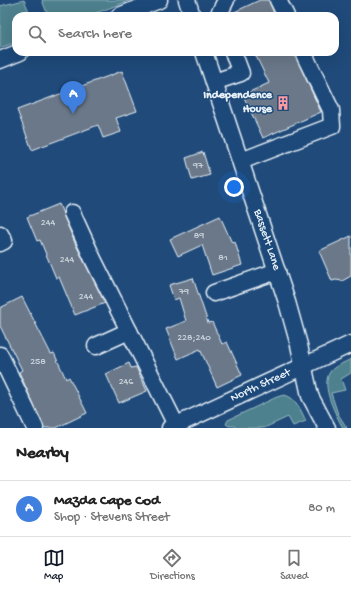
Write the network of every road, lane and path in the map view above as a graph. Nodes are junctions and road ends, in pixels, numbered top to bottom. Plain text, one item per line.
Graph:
1 (159, 0) edge
2 (187, 0) edge
3 (226, 0) edge
4 (278, 0) edge
5 (129, 12) edge
6 (191, 12) edge
7 (220, 12) edge
8 (284, 12) edge
9 (12, 55) edge
10 (205, 56) edge
11 (235, 56) edge
12 (305, 56) edge
13 (0, 60) edge
14 (214, 82) junction
15 (241, 161) junction
16 (72, 213) dead end
17 (0, 234) edge
18 (0, 243) edge
19 (277, 271) junction
20 (214, 293) dead end
21 (129, 331) junction
22 (351, 344) edge
23 (96, 346) dead end
24 (0, 355) edge
25 (303, 366) junction
26 (173, 426) edge
27 (35, 428) edge
28 (327, 428) edge

1 - 5 street
2 - 6 street
3 - 7 street
4 - 8 street
9 - 13 street
10 - 14 street, Bassett Lane
11 - 14 street
12 - 15 street
14 - 15 street, Bassett Lane
15 - 19 street, Bassett Lane
16 - 21 street
17 - 18 street
19 - 20 street
19 - 25 street, Bassett Lane
21 - 23 street
21 - 26 street
22 - 25 street, North Street
24 - 27 street
25 - 26 street, North Street
25 - 28 street, Bassett Lane

